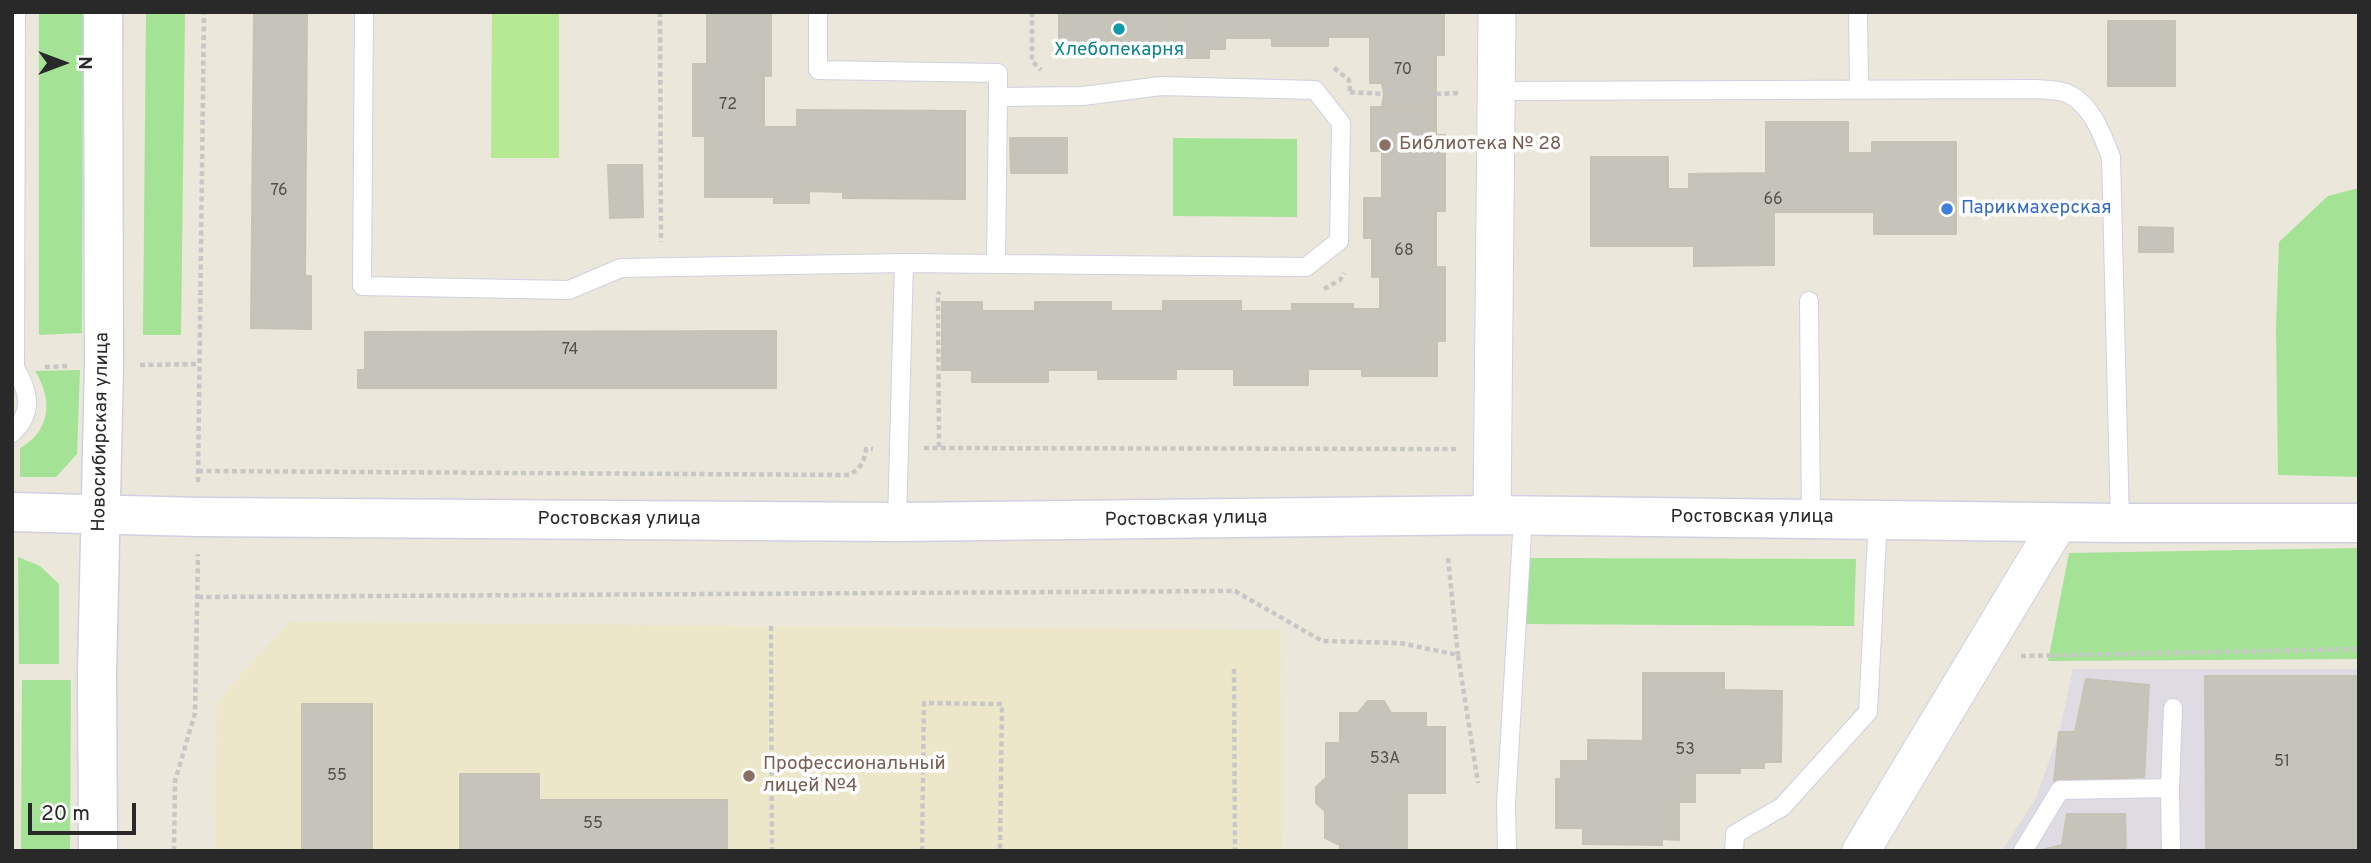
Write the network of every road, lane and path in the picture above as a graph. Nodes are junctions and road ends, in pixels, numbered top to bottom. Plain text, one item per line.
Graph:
1 (16, 12) edge
2 (103, 12) edge
3 (204, 12) edge
4 (364, 12) edge
5 (660, 12) edge
6 (818, 12) edge
7 (1032, 12) edge
8 (1497, 12) edge
9 (1858, 12) edge
10 (1327, 65) dead end
11 (1043, 73) dead end
12 (1859, 89) junction
13 (1496, 91) junction
14 (998, 97) junction
15 (1351, 104) dead end
16 (996, 262) junction
17 (904, 263) junction
18 (662, 267) junction
19 (1347, 269) dead end
20 (945, 286) dead end
21 (1314, 289) dead end
22 (1809, 300) dead end
23 (12, 433) edge
24 (939, 447) junction
25 (899, 448) junction
26 (1466, 449) dead end
27 (198, 471) junction
28 (12, 512) edge
29 (101, 515) junction
30 (1508, 516) junction
31 (198, 517) junction
32 (1878, 518) junction
33 (1811, 520) junction
34 (897, 522) junction
35 (2059, 522) junction
36 (2120, 523) junction
37 (2359, 523) edge
38 (1448, 558) dead end
39 (198, 597) junction
40 (771, 626) dead end
41 (2359, 649) edge
42 (1458, 655) junction
43 (1978, 657) junction
44 (1234, 668) dead end
45 (2174, 708) dead end
46 (1479, 788) dead end
47 (2170, 788) junction
48 (98, 851) edge
49 (174, 851) edge
50 (772, 851) edge
51 (922, 851) edge
52 (1000, 851) edge
53 (1235, 851) edge
54 (1507, 851) edge
55 (1734, 851) edge
56 (1861, 851) edge
57 (2023, 851) edge
58 (2171, 851) edge

1 - 23 lane
2 - 29 street, Новосибирская улица
3 - 27 path
4 - 18 lane
5 - 18 path
6 - 14 lane
7 - 11 path
8 - 13 street
9 - 12 lane
10 - 15 path
12 - 13 lane
12 - 36 lane
13 - 30 street
14 - 16 lane
14 - 16 lane
16 - 17 lane
17 - 18 lane
17 - 25 lane
19 - 21 path
20 - 24 path
22 - 33 lane
24 - 25 path
24 - 26 path
25 - 27 path
25 - 34 lane
27 - 31 path
28 - 29 street, Ростовская улица
29 - 31 street, Ростовская улица
29 - 48 street, Новосибирская улица
30 - 33 street, Ростовская улица
30 - 34 street, Ростовская улица
30 - 54 lane
31 - 34 street, Ростовская улица
31 - 39 path
32 - 33 street, Ростовская улица
32 - 35 street, Ростовская улица
32 - 55 lane
35 - 36 street, Ростовская улица
35 - 43 street
36 - 37 street, Ростовская улица
38 - 42 path
39 - 42 path
39 - 49 path
40 - 50 path
41 - 43 path
42 - 46 path
43 - 56 street
44 - 53 path
45 - 47 lane
47 - 57 lane
47 - 58 lane
51 - 52 path

